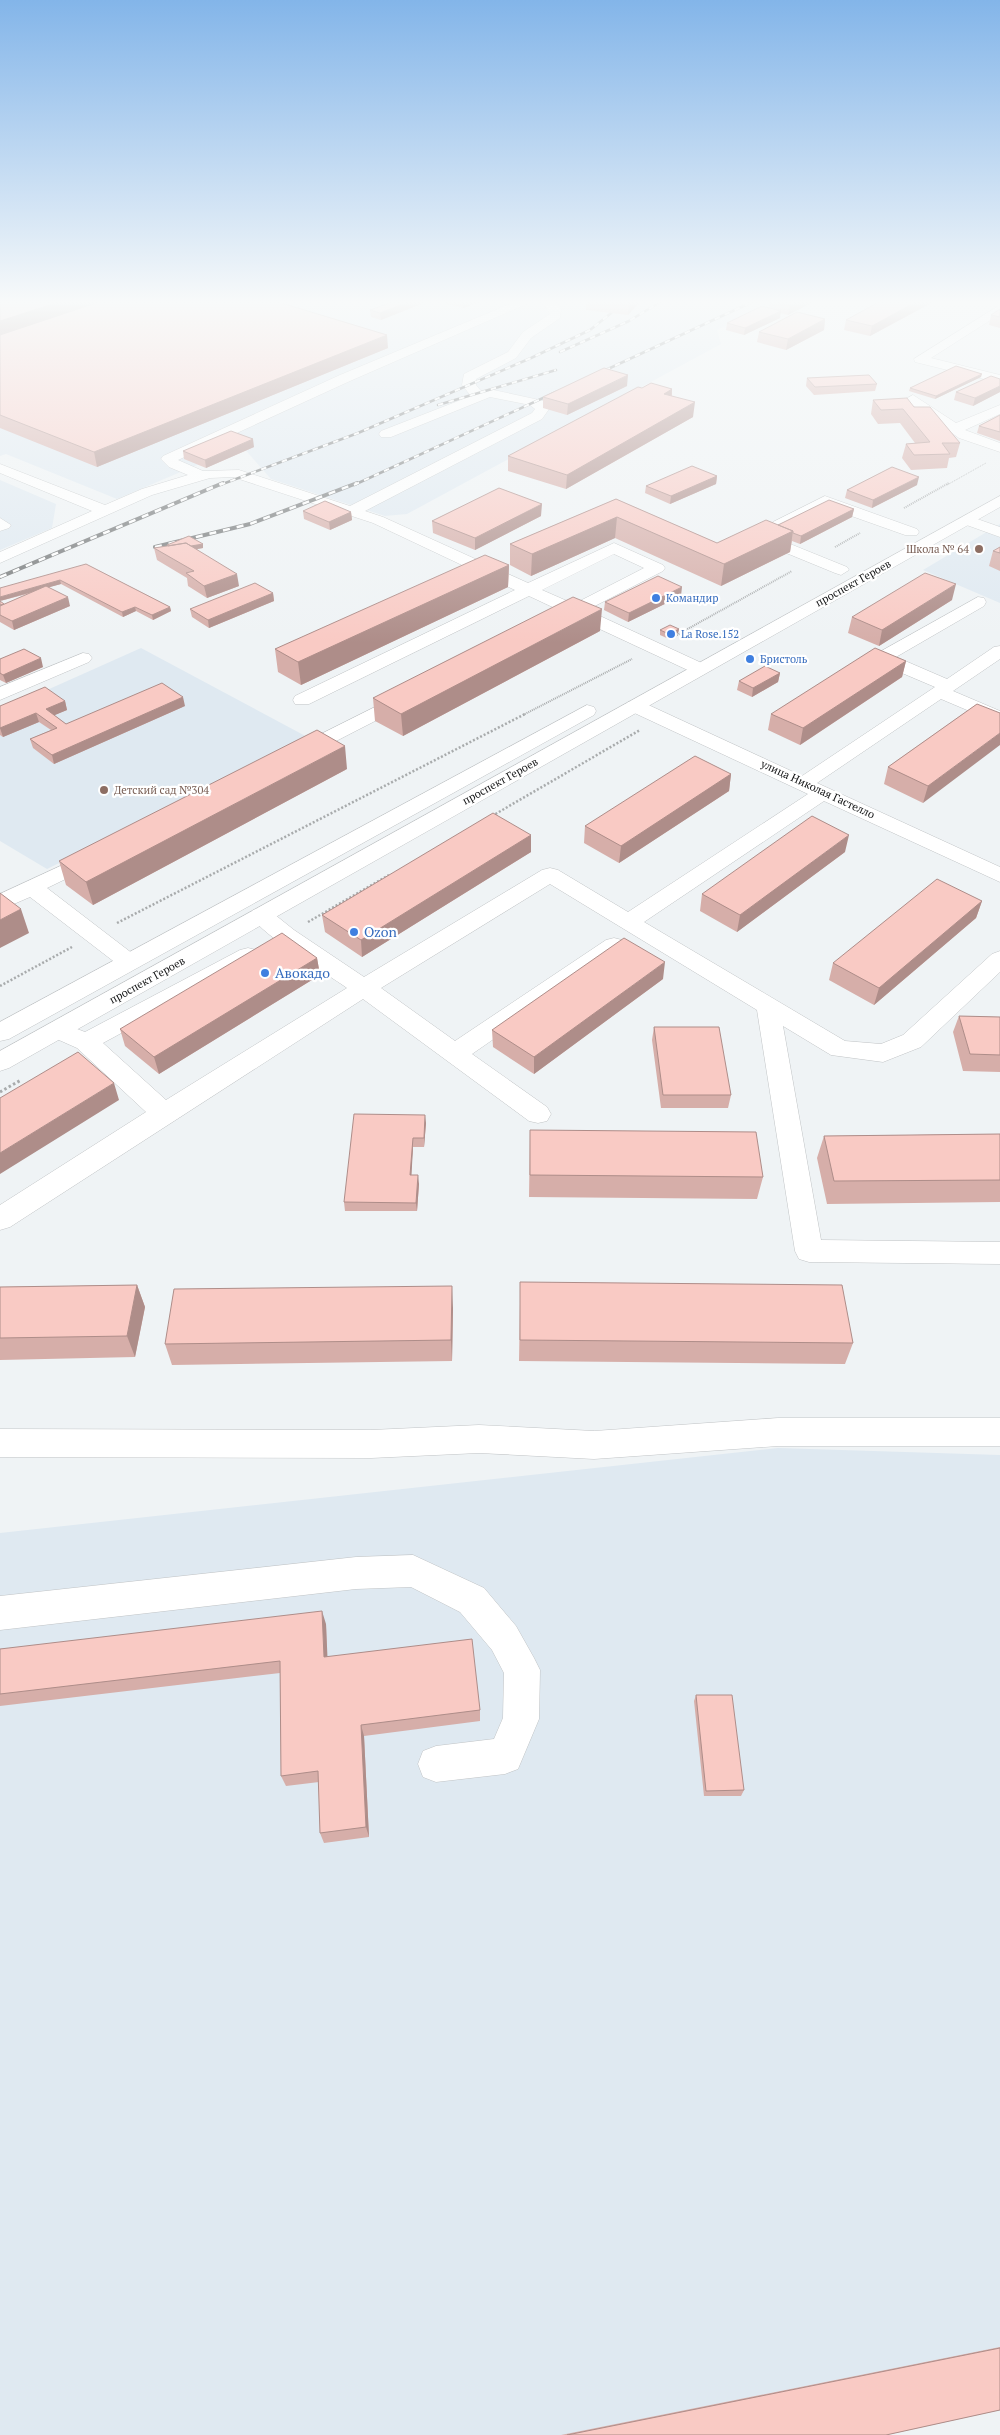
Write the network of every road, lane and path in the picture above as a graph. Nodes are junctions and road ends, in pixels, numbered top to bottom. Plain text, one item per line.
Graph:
1 (263, 416) edge
2 (430, 416) edge
3 (537, 416) edge
4 (936, 416) edge
5 (984, 416) edge
6 (955, 429) junction
7 (386, 434) dead end
8 (1000, 448) edge
9 (992, 460) dead end
10 (0, 468) edge
11 (202, 476) junction
12 (1000, 483) edge
13 (1000, 501) edge
14 (105, 511) junction
15 (352, 511) junction
16 (966, 520) junction
17 (881, 521) junction
18 (911, 532) junction
19 (1000, 532) edge
20 (758, 536) junction
21 (740, 544) edge
22 (0, 558) edge
23 (814, 559) junction
24 (841, 570) junction
25 (528, 588) junction
26 (978, 602) dead end
27 (574, 610) junction
28 (742, 624) dead end
29 (539, 628) edge
30 (702, 646) dead end
31 (654, 647) junction
32 (1000, 651) edge
33 (83, 658) dead end
34 (680, 659) junction
35 (700, 669) junction
36 (426, 687) edge
37 (944, 689) junction
38 (0, 694) edge
39 (633, 696) junction
40 (302, 700) dead end
41 (606, 700) dead end
42 (661, 718) junction
43 (1000, 718) edge
44 (278, 763) edge
45 (804, 783) junction
46 (824, 792) junction
47 (490, 816) edge
48 (111, 847) edge
49 (397, 871) edge
50 (1000, 875) edge
51 (32, 887) junction
52 (0, 903) edge
53 (261, 915) junction
54 (633, 925) junction
55 (94, 935) junction
56 (286, 935) junction
57 (1000, 959) edge
58 (129, 962) junction
59 (0, 986) edge
60 (364, 988) junction
61 (768, 1006) junction
62 (58, 1030) junction
63 (0, 1032) edge
64 (86, 1042) junction
65 (454, 1054) junction
66 (0, 1062) edge
67 (164, 1113) junction
68 (538, 1114) dead end
69 (0, 1219) edge
70 (1000, 1252) edge
71 (1000, 1432) edge
72 (0, 1443) edge
73 (0, 1613) edge
74 (436, 1764) dead end

1 - 11 main road
2 - 7 main road
3 - 15 main road
4 - 6 main road
5 - 6 main road
6 - 8 main road
9 - 17 path
10 - 14 main road
11 - 14 main road
11 - 15 main road
12 - 18 main road, проспект Героев
13 - 16 main road, проспект Героев
14 - 22 main road
15 - 25 main road
16 - 19 main road
16 - 35 main road, проспект Героев
17 - 18 main road
17 - 20 main road
17 - 23 path
18 - 24 main road, проспект Героев
20 - 21 main road
20 - 23 main road
23 - 24 main road
23 - 31 path
24 - 28 main road, проспект Героев
25 - 27 main road
25 - 27 main road
25 - 40 main road
26 - 37 main road
27 - 29 main road
27 - 31 main road
30 - 34 main road, проспект Героев
31 - 34 main road
31 - 55 path
32 - 37 main road
33 - 38 main road
34 - 35 main road
34 - 39 main road, проспект Героев
35 - 39 main road, проспект Героев
36 - 44 main road
37 - 43 main road
37 - 45 main road
39 - 42 main road, улица Николая Гастелло
39 - 53 main road, проспект Героев
41 - 58 main road, проспект Героев
42 - 45 main road, улица Николая Гастелло
42 - 47 path
45 - 46 main road, улица Николая Гастелло
46 - 50 main road, улица Николая Гастелло
46 - 54 main road
48 - 51 main road
49 - 56 path
51 - 52 main road
51 - 55 main road
53 - 56 main road
53 - 62 main road, проспект Героев
54 - 60 main road
54 - 61 main road
54 - 65 main road
55 - 58 main road
55 - 59 path
56 - 60 main road
56 - 64 main road
57 - 61 main road
58 - 63 main road, проспект Героев
60 - 65 main road
60 - 67 main road
61 - 70 main road
62 - 64 main road
62 - 66 main road, проспект Героев
64 - 67 main road
65 - 68 main road
67 - 69 main road
71 - 72 main road
73 - 74 main road

